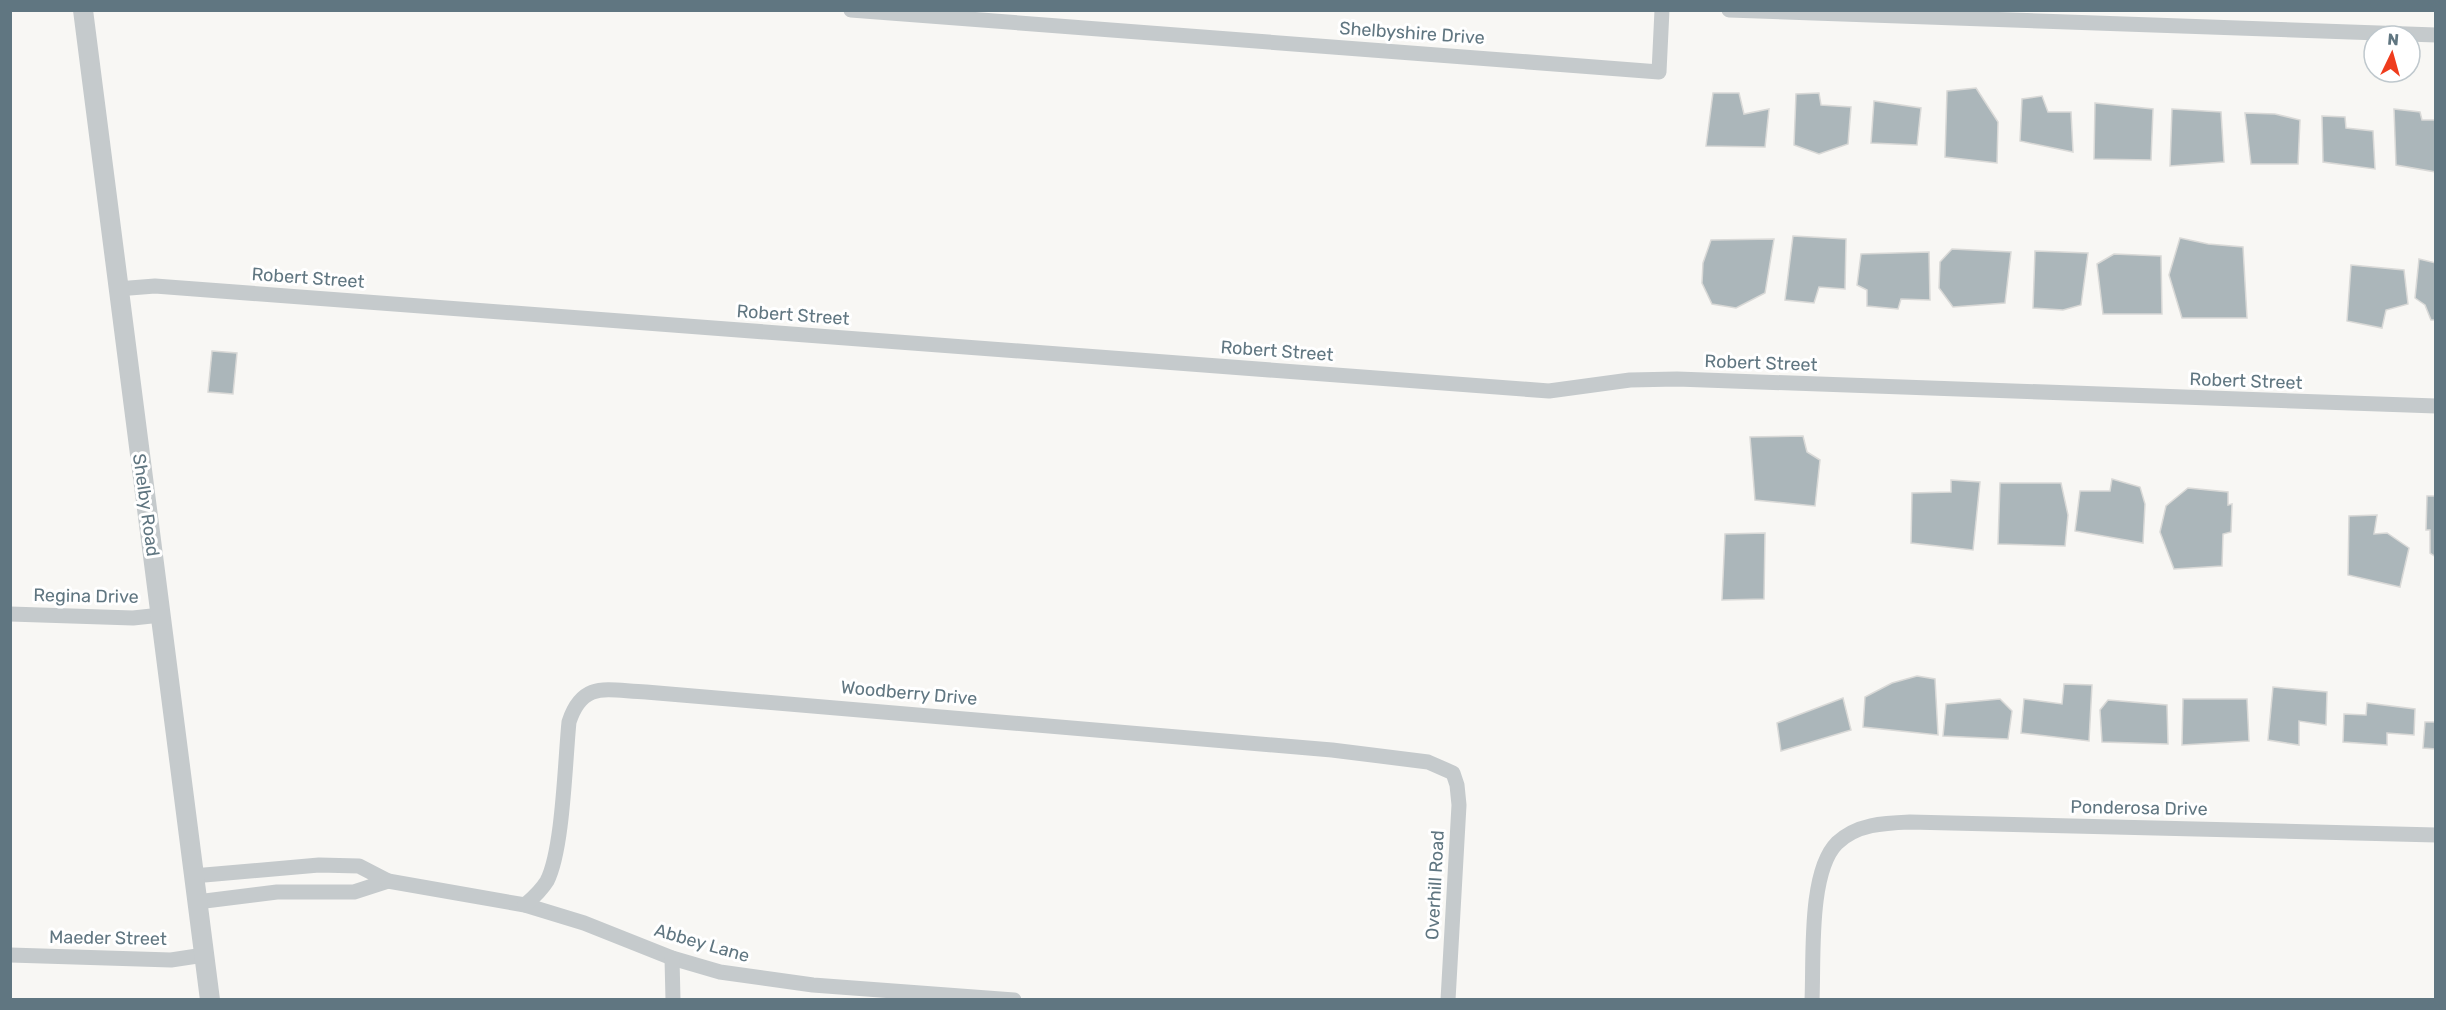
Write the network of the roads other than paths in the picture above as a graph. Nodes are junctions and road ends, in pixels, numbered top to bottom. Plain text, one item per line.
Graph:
1 (83, 10) edge
2 (851, 10) edge
3 (1662, 10) edge
4 (1729, 10) edge
5 (2436, 35) edge
6 (117, 289) junction
7 (2436, 406) edge
8 (10, 614) edge
9 (161, 615) junction
10 (1453, 773) joint
11 (2436, 835) edge
12 (193, 876) junction
13 (388, 881) junction
14 (197, 902) junction
15 (525, 905) junction
16 (10, 955) edge
17 (204, 955) junction
18 (672, 958) junction
19 (210, 999) edge
20 (673, 999) edge
21 (1014, 999) edge
22 (1448, 999) edge
23 (1812, 999) edge

1 - 6 street, Shelby Road
2 - 3 street, Shelbyshire Drive
4 - 5 street
6 - 7 street, Robert Street
6 - 9 street, Shelby Road
8 - 9 street, Regina Drive
9 - 12 street, Shelby Road
10 - 15 street, Woodberry Drive
10 - 22 street, Overhill Road
11 - 23 street, Ponderosa Drive
12 - 13 street, Abbey Lane
12 - 14 street, Shelby Road
13 - 14 street, Abbey Lane
13 - 15 street, Abbey Lane
14 - 17 street, Shelby Road
15 - 18 street, Abbey Lane
16 - 17 street, Maeder Street
17 - 19 street, Shelby Road
18 - 20 street
18 - 21 street, Abbey Lane

